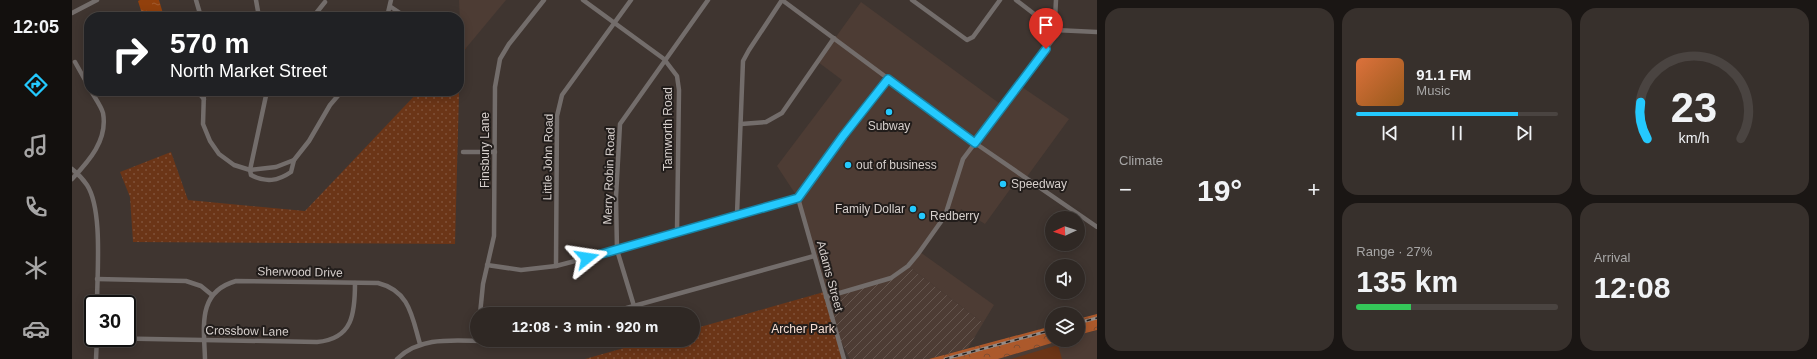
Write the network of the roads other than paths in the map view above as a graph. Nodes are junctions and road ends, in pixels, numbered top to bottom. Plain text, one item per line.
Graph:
1 (97, 0) edge
2 (196, 0) edge
3 (256, 0) edge
4 (391, 0) edge
5 (544, 0) edge
6 (583, 0) edge
7 (631, 0) edge
8 (708, 0) edge
9 (782, 0) edge
10 (912, 0) edge
11 (1000, 0) edge
12 (1016, 0) edge
13 (1056, 0) edge
14 (325, 2) dead end
15 (391, 7) junction
16 (200, 12) edge
17 (258, 12) edge
18 (316, 12) edge
19 (389, 12) edge
20 (398, 12) edge
21 (72, 13) edge
22 (615, 22) junction
23 (1056, 30) junction
24 (1097, 32) edge
25 (834, 38) junction
26 (664, 59) junction
27 (75, 62) dead end
28 (84, 78) edge
29 (888, 79) junction
30 (94, 96) edge
31 (201, 96) edge
32 (266, 96) edge
33 (338, 96) edge
34 (204, 99) joint
35 (741, 124) junction
36 (975, 143) junction
37 (463, 152) dead end
38 (495, 152) junction
39 (294, 160) junction
40 (72, 169) edge
41 (250, 170) junction
42 (77, 174) junction
43 (72, 179) edge
44 (798, 198) junction
45 (737, 214) junction
46 (1097, 227) edge
47 (677, 232) junction
48 (617, 250) junction
49 (814, 256) junction
50 (487, 265) junction
51 (556, 266) junction
52 (97, 279) junction
53 (355, 284) junction
54 (97, 295) edge
55 (212, 295) junction
56 (826, 297) junction
57 (634, 306) junction
58 (480, 307) edge
59 (630, 307) edge
60 (136, 339) edge
61 (205, 340) junction
62 (470, 341) edge
63 (420, 344) junction
64 (97, 347) edge
65 (96, 359) edge
66 (205, 359) edge
67 (397, 359) edge
68 (844, 359) edge

1 - 21 street
2 - 16 street
3 - 17 street
4 - 15 street
5 - 38 street, Finsbury Lane
6 - 22 street, Tamworth Road
7 - 22 street, Little John Road
8 - 26 street, Merry Robin Road
9 - 25 street
9 - 35 street
10 - 11 street
12 - 23 street
13 - 23 street
14 - 18 street
15 - 19 street
15 - 20 street
22 - 26 street, Tamworth Road
22 - 51 street, Little John Road
23 - 24 street
23 - 36 street
25 - 29 street
25 - 35 street
26 - 47 street, Tamworth Road
26 - 48 street, Merry Robin Road
27 - 28 street
29 - 36 street
29 - 44 street
30 - 42 street
31 - 34 street
32 - 41 street
33 - 39 street
34 - 41 street
35 - 45 street
36 - 46 street
36 - 56 street
37 - 38 street
38 - 50 street, Finsbury Lane
39 - 41 street
39 - 41 street
40 - 42 street
42 - 43 street
42 - 52 street
44 - 45 street
44 - 49 street, Adams Street
45 - 47 street
47 - 48 street
48 - 51 street
48 - 57 street, Merry Robin Road
49 - 56 street, Adams Street
49 - 57 street
50 - 51 street
50 - 58 street, Finsbury Lane
52 - 54 street
52 - 55 street
53 - 55 street, Sherwood Drive
53 - 61 street, Crossbow Lane
53 - 63 street, Sherwood Drive
55 - 61 street
56 - 68 street, Adams Street
57 - 59 street
60 - 61 street, Crossbow Lane
61 - 66 street
62 - 63 street
63 - 67 street
64 - 65 street

